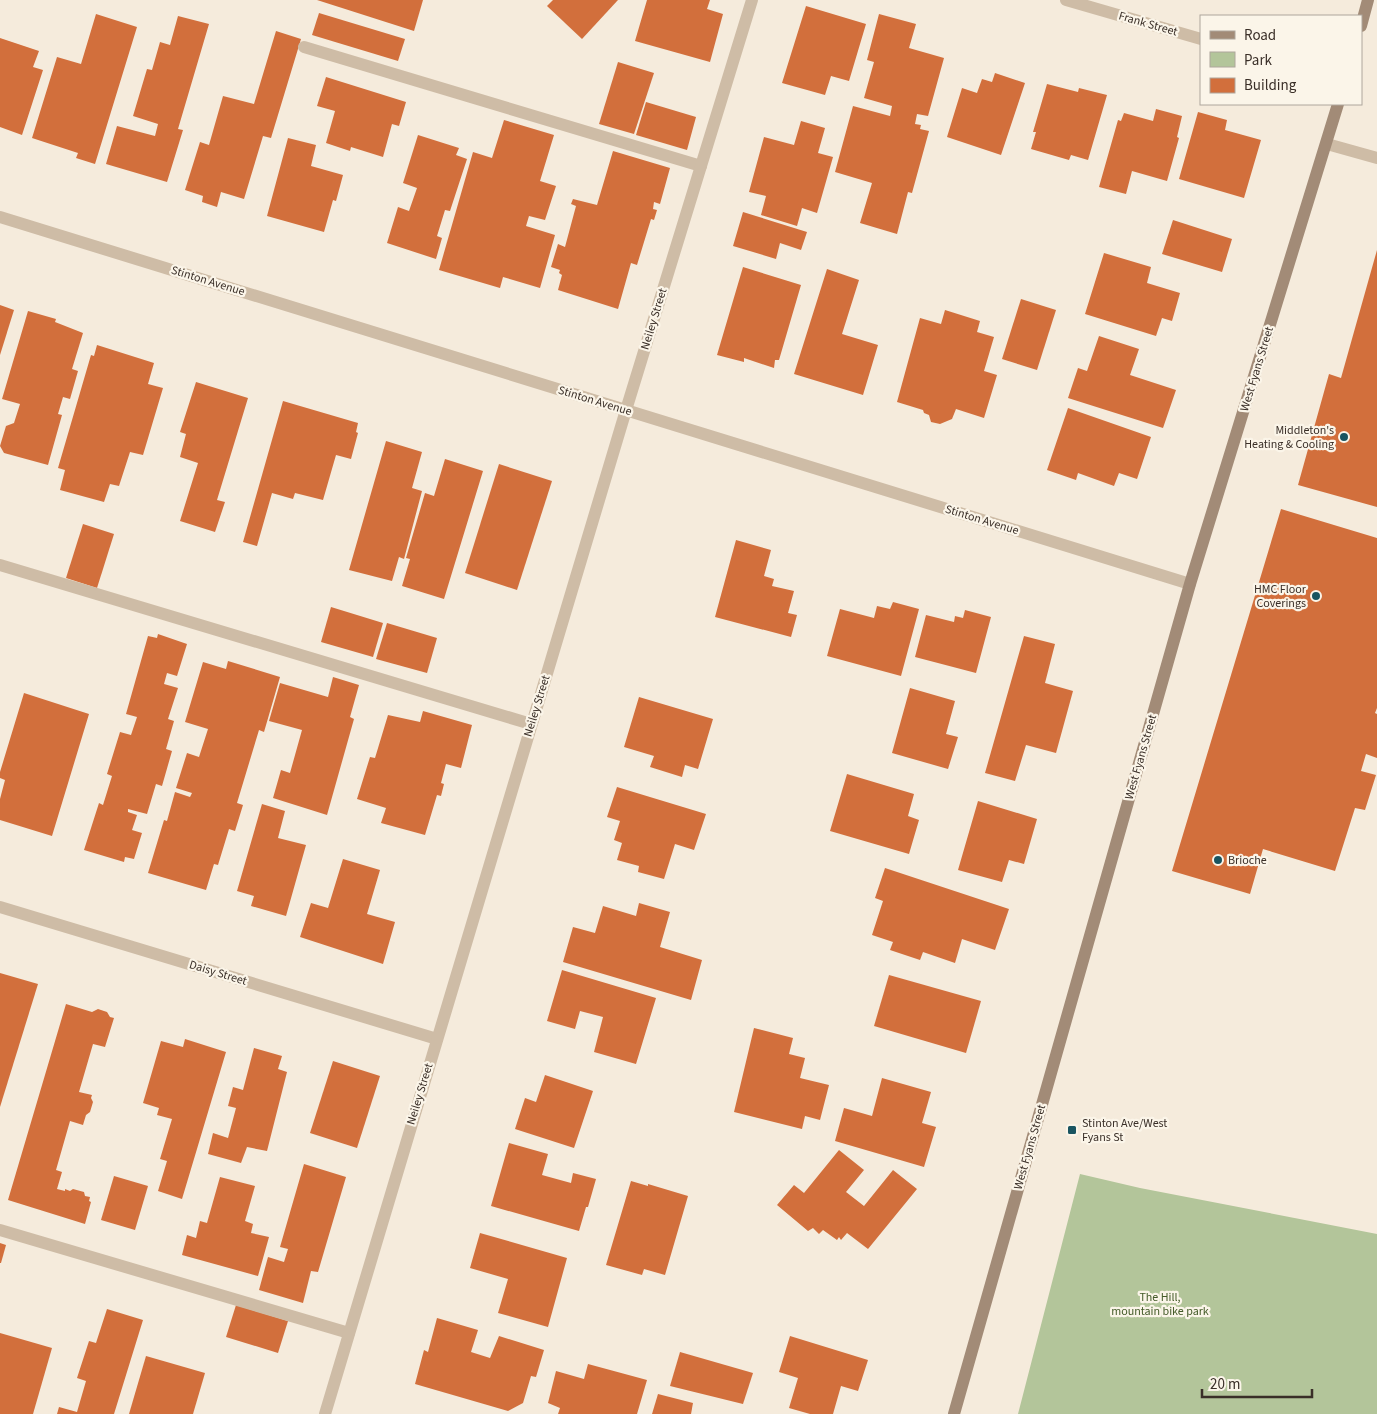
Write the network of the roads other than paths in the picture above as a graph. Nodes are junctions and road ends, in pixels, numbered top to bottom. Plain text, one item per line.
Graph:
1 (752, 0) edge
2 (1066, 0) edge
3 (1368, 0) edge
4 (1362, 22) edge
5 (1200, 39) edge
6 (304, 46) dead end
7 (1338, 105) edge
8 (1326, 144) junction
9 (1377, 158) edge
10 (701, 166) junction
11 (0, 217) edge
12 (626, 410) junction
13 (0, 565) edge
14 (1190, 584) junction
15 (531, 724) junction
16 (0, 907) edge
17 (437, 1039) junction
18 (0, 1230) edge
19 (349, 1333) junction
20 (325, 1414) edge
21 (954, 1414) edge

1 - 10 street, Neiley Street
2 - 5 street, Frank Street
3 - 4 main road
6 - 10 street
7 - 8 main road, West Fyans Street
8 - 9 street
8 - 14 main road, West Fyans Street
10 - 12 street, Neiley Street
11 - 12 street, Stinton Avenue
12 - 14 street, Stinton Avenue
12 - 15 street, Neiley Street
13 - 15 street
14 - 21 main road, West Fyans Street
15 - 17 street, Neiley Street
16 - 17 street, Daisy Street
17 - 19 street, Neiley Street
18 - 19 street
19 - 20 street, Neiley Street

